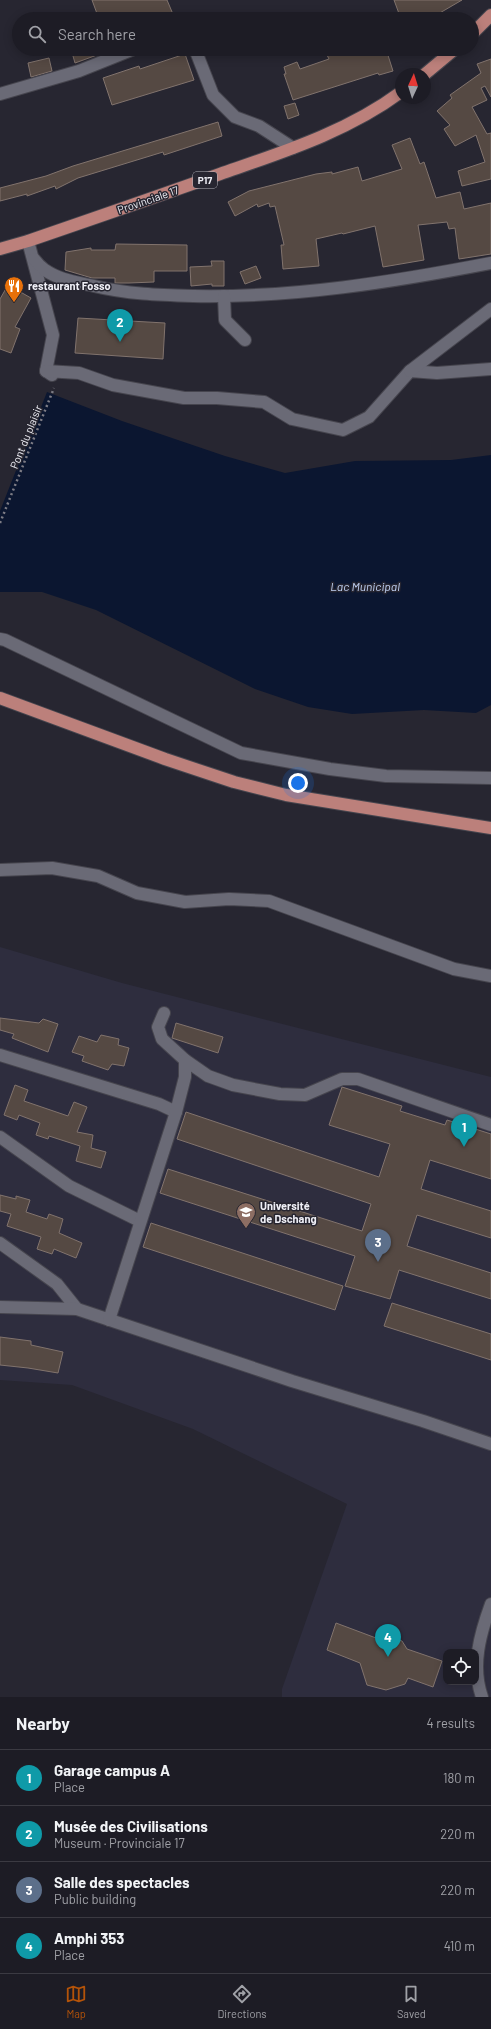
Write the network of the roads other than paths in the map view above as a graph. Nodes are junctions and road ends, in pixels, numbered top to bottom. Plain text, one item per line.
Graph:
1 (491, 15) edge
2 (479, 27) edge
3 (116, 56) edge
4 (198, 56) edge
5 (447, 56) edge
6 (431, 69) edge
7 (0, 94) edge
8 (395, 96) edge
9 (294, 148) junction
10 (28, 241) junction
11 (0, 249) edge
12 (34, 260) junction
13 (491, 263) edge
14 (224, 296) junction
15 (491, 309) edge
16 (245, 340) dead end
17 (491, 369) edge
18 (46, 371) junction
19 (410, 371) junction
20 (57, 380) road end
21 (0, 639) edge
22 (0, 698) edge
23 (491, 778) edge
24 (491, 828) edge
25 (0, 870) edge
26 (491, 976) edge
27 (164, 1013) dead end
28 (0, 1055) edge
29 (185, 1060) junction
30 (176, 1112) junction
31 (491, 1124) edge
32 (0, 1137) edge
33 (140, 1221) junction
34 (0, 1243) edge
35 (0, 1307) edge
36 (77, 1309) junction
37 (109, 1320) junction
38 (491, 1444) edge
39 (491, 1604) edge
40 (482, 1697) edge

1 - 2 main road
3 - 7 street
4 - 9 street
5 - 6 main road
8 - 9 main road, Provinciale 17 / P17
9 - 10 main road, Provinciale 17 / P17
10 - 11 main road, Provinciale 17 / P17
10 - 12 street
12 - 14 street
12 - 18 street
13 - 14 street
14 - 16 street
15 - 19 street
17 - 19 street
18 - 19 street
18 - 20 street
21 - 23 street
22 - 24 main road
25 - 26 street
27 - 29 street
28 - 30 street
29 - 30 street
29 - 31 street
30 - 33 street
32 - 33 street
33 - 37 street
34 - 36 street
35 - 36 street
36 - 37 street
37 - 38 street
39 - 40 street

